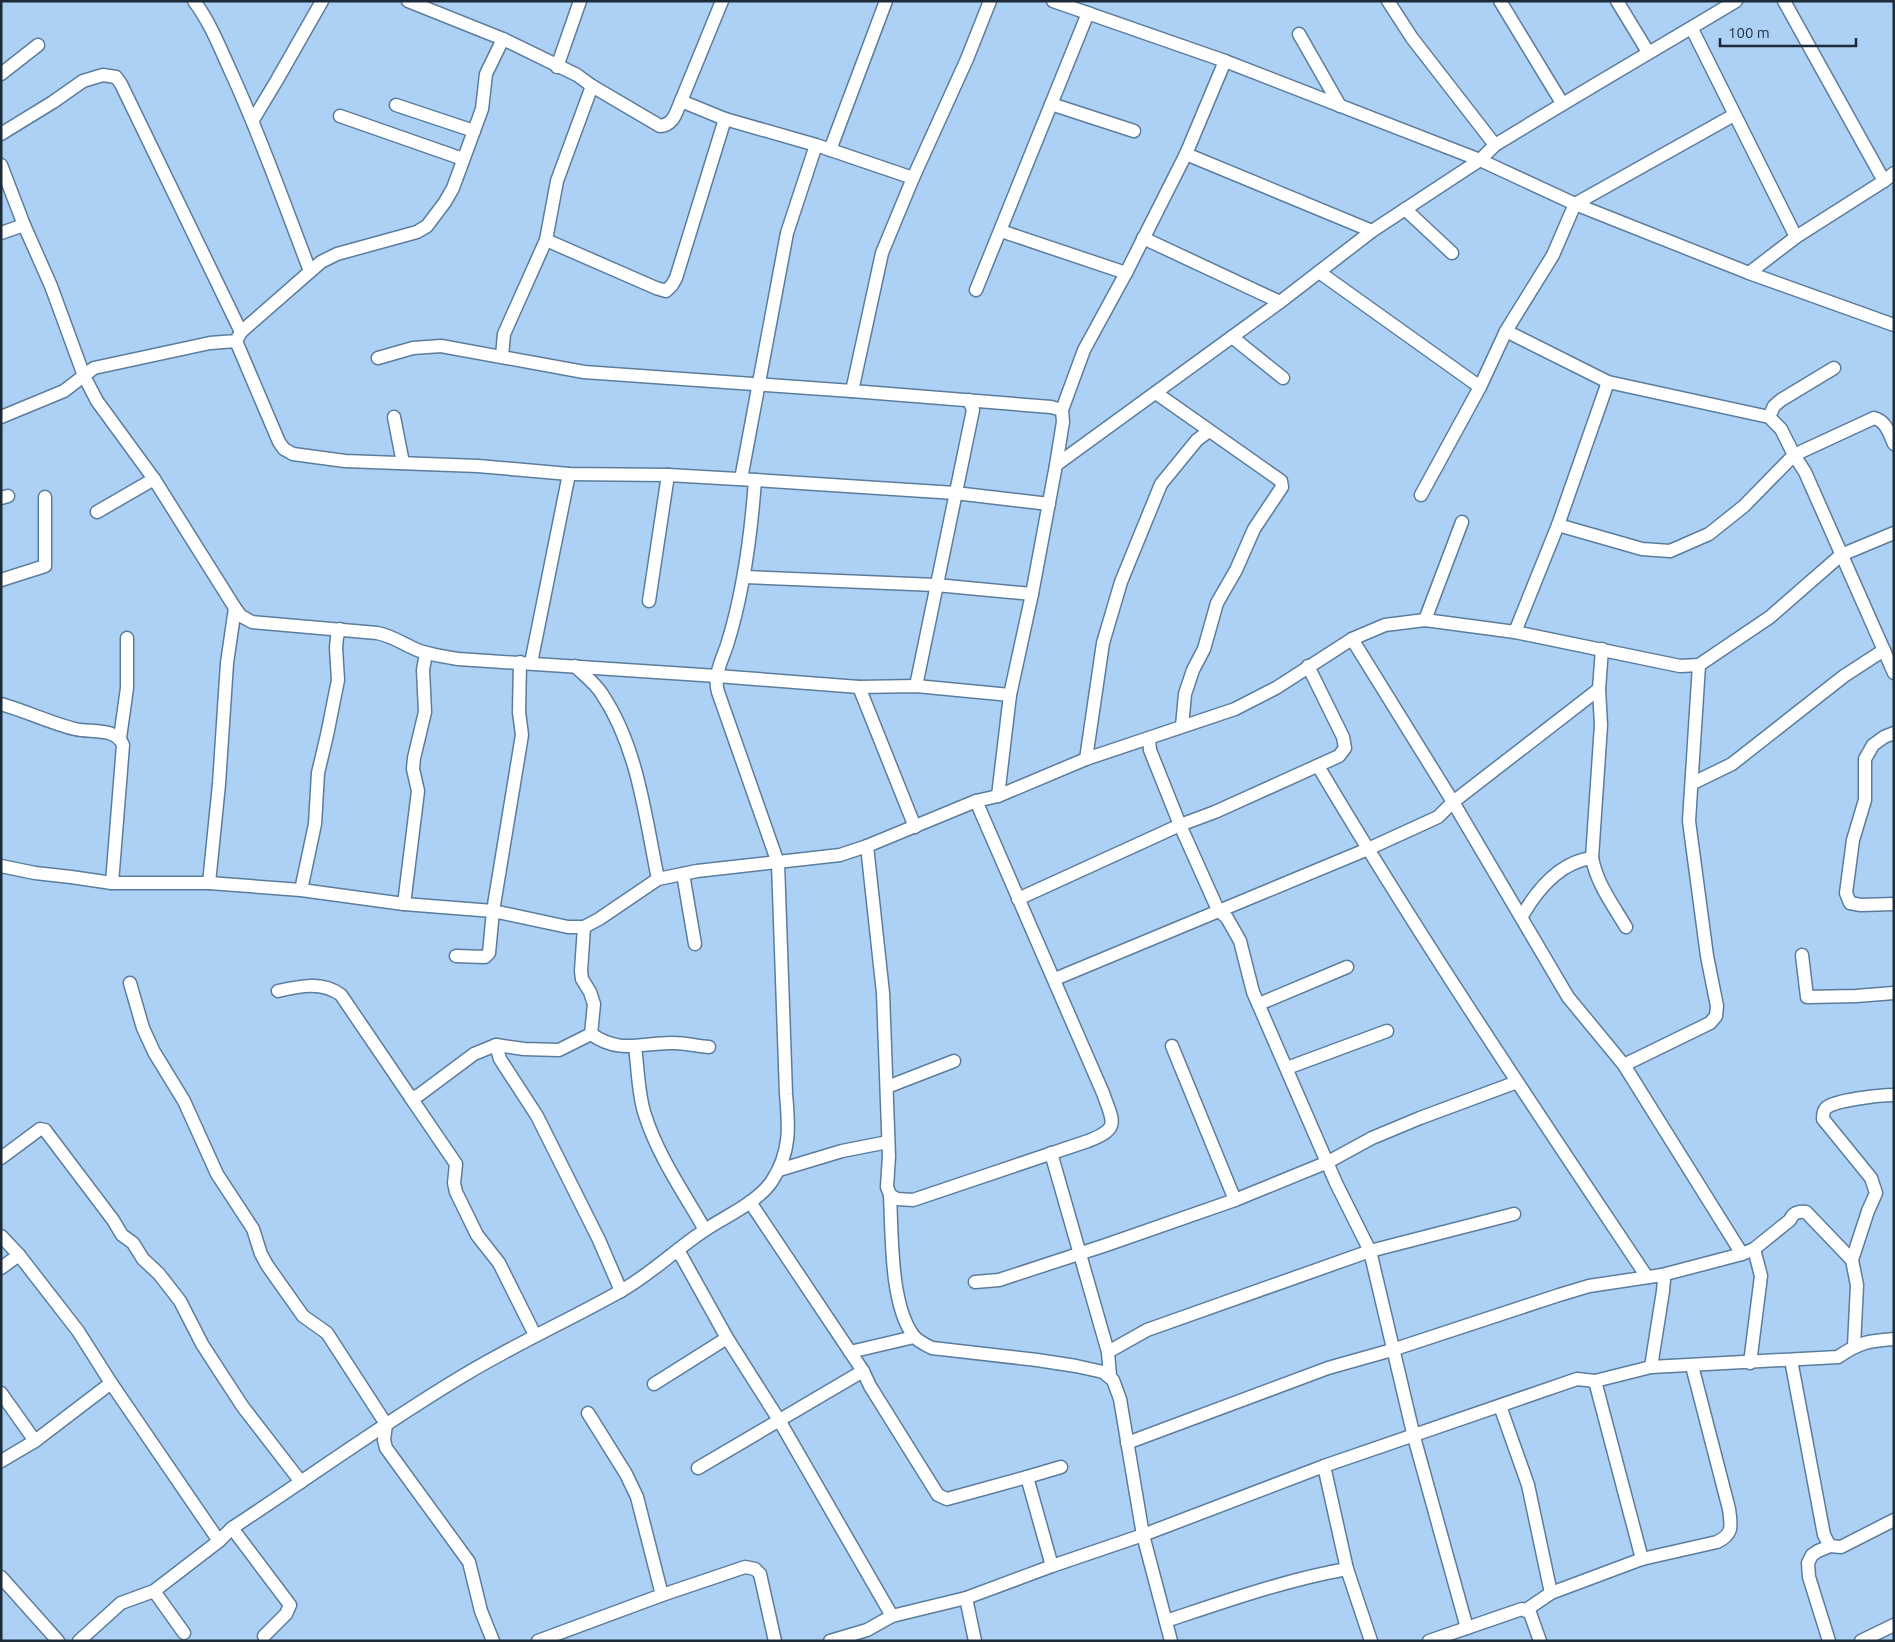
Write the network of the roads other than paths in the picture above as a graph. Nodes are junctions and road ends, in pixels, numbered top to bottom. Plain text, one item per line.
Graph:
1 (194, 1) edge
2 (322, 1) edge
3 (408, 1) edge
4 (580, 1) edge
5 (722, 1) edge
6 (886, 1) edge
7 (990, 1) edge
8 (1053, 1) edge
9 (1388, 1) edge
10 (1500, 1) edge
11 (1617, 1) edge
12 (1784, 1) edge
13 (1734, 2) edge
14 (1088, 13) junction
15 (1692, 29) junction
16 (1298, 34) dead end
17 (503, 39) junction
18 (38, 45) dead end
19 (1648, 52) junction
20 (1225, 61) junction
21 (557, 67) junction
22 (1, 74) edge
23 (592, 86) junction
24 (681, 101) junction
25 (1562, 103) junction
26 (1051, 104) junction
27 (396, 105) dead end
28 (1340, 106) junction
29 (1734, 115) junction
30 (340, 116) dead end
31 (725, 118) junction
32 (252, 120) junction
33 (474, 131) junction
34 (1134, 132) dead end
35 (1, 134) edge
36 (1494, 144) junction
37 (816, 145) junction
38 (830, 150) junction
39 (1186, 154) junction
40 (463, 159) junction
41 (1480, 160) junction
42 (1, 165) edge
43 (1889, 177) edge
44 (914, 178) junction
45 (1575, 204) junction
46 (1405, 209) junction
47 (24, 225) junction
48 (1001, 231) junction
49 (1372, 231) junction
50 (1, 233) edge
51 (1796, 237) junction
52 (1143, 238) junction
53 (546, 240) junction
54 (1452, 253) dead end
55 (310, 271) junction
56 (1319, 272) junction
57 (1126, 273) junction
58 (1749, 273) junction
59 (976, 290) dead end
60 (1280, 302) junction
61 (1894, 325) edge
62 (1506, 332) junction
63 (239, 336) junction
64 (1232, 337) junction
65 (502, 356) junction
66 (378, 358) dead end
67 (1834, 368) dead end
68 (84, 376) junction
69 (1283, 378) dead end
70 (1608, 382) junction
71 (760, 384) junction
72 (1480, 387) junction
73 (852, 391) junction
74 (1156, 393) junction
75 (969, 400) junction
76 (1062, 410) junction
77 (1, 417) edge
78 (394, 417) dead end
79 (1769, 417) junction
80 (1208, 431) junction
81 (1894, 444) edge
82 (1794, 455) junction
83 (402, 463) junction
84 (1056, 465) junction
85 (569, 474) junction
86 (668, 475) junction
87 (741, 479) junction
88 (154, 480) junction
89 (755, 480) junction
90 (955, 494) junction
91 (1420, 495) dead end
92 (45, 497) dead end
93 (1049, 504) junction
94 (97, 512) dead end
95 (1462, 522) dead end
96 (1558, 525) junction
97 (1894, 533) edge
98 (1841, 555) junction
99 (744, 577) junction
100 (1, 580) edge
101 (936, 586) junction
102 (1032, 594) junction
103 (649, 601) dead end
104 (235, 608) junction
105 (1425, 620) junction
106 (340, 628) junction
107 (1515, 632) junction
108 (127, 638) dead end
109 (1352, 639) junction
110 (1602, 649) junction
111 (1884, 650) junction
112 (423, 652) junction
113 (525, 663) junction
114 (1699, 665) junction
115 (576, 666) junction
116 (1308, 666) junction
117 (1894, 673) edge
118 (717, 676) junction
119 (916, 686) junction
120 (858, 687) junction
121 (1599, 689) junction
122 (1010, 695) junction
123 (1, 704) edge
124 (1182, 726) junction
125 (1894, 734) edge
126 (120, 738) junction
127 (1149, 738) junction
128 (1086, 759) junction
129 (1318, 766) junction
130 (1693, 783) junction
131 (998, 796) junction
132 (976, 802) junction
133 (1453, 802) junction
134 (1180, 825) junction
135 (915, 827) junction
136 (867, 846) junction
137 (1368, 849) junction
138 (1592, 858) junction
139 (778, 864) junction
140 (1, 866) edge
141 (683, 874) junction
142 (658, 879) junction
143 (112, 883) junction
144 (210, 883) junction
145 (301, 890) junction
146 (1018, 898) junction
147 (404, 904) junction
148 (1894, 904) edge
149 (1218, 910) junction
150 (493, 911) junction
151 (1522, 916) junction
152 (584, 927) junction
153 (1626, 927) dead end
154 (695, 944) dead end
155 (1802, 955) dead end
156 (456, 956) dead end
157 (1347, 967) dead end
158 (1055, 979) junction
159 (130, 983) dead end
160 (278, 991) dead end
161 (1894, 993) edge
162 (1259, 1004) junction
163 (1387, 1031) dead end
164 (591, 1034) junction
165 (496, 1045) junction
166 (1172, 1046) dead end
167 (635, 1047) junction
168 (709, 1047) dead end
169 (954, 1061) dead end
170 (1624, 1065) junction
171 (1288, 1068) junction
172 (1517, 1082) junction
173 (887, 1086) junction
174 (1894, 1095) edge
175 (411, 1098) junction
176 (888, 1142) junction
177 (1051, 1153) junction
178 (1, 1158) edge
179 (1328, 1162) junction
180 (778, 1170) junction
181 (890, 1196) junction
182 (1235, 1200) junction
183 (750, 1202) junction
184 (1514, 1214) dead end
185 (705, 1230) junction
186 (1, 1236) edge
187 (1754, 1249) junction
188 (678, 1250) junction
189 (1370, 1251) junction
190 (1079, 1254) junction
191 (1742, 1254) junction
192 (19, 1255) junction
193 (1852, 1260) junction
194 (1, 1268) edge
195 (1662, 1275) junction
196 (1647, 1278) junction
197 (975, 1282) dead end
198 (621, 1291) junction
199 (535, 1335) junction
200 (914, 1336) junction
201 (727, 1338) junction
202 (1894, 1339) edge
203 (1854, 1346) junction
204 (1392, 1350) junction
205 (850, 1352) junction
206 (1108, 1352) junction
207 (1791, 1360) junction
208 (1750, 1363) junction
209 (1692, 1366) junction
210 (1651, 1368) junction
211 (863, 1371) junction
212 (1110, 1376) junction
213 (1595, 1381) junction
214 (111, 1383) junction
215 (654, 1384) dead end
216 (1, 1393) edge
217 (1500, 1406) junction
218 (588, 1413) dead end
219 (779, 1420) junction
220 (386, 1424) junction
221 (1414, 1437) junction
222 (35, 1441) junction
223 (1127, 1443) junction
224 (1, 1461) edge
225 (1324, 1466) junction
226 (1061, 1467) dead end
227 (698, 1468) dead end
228 (1027, 1477) junction
229 (301, 1482) junction
230 (1894, 1520) edge
231 (232, 1528) junction
232 (1143, 1535) junction
233 (219, 1541) junction
234 (1830, 1546) junction
235 (1642, 1559) junction
236 (1052, 1566) junction
237 (1347, 1569) junction
238 (1, 1577) edge
239 (154, 1591) junction
240 (1551, 1593) junction
241 (662, 1594) junction
242 (966, 1598) junction
243 (1526, 1610) junction
244 (892, 1616) junction
245 (1166, 1621) junction
246 (1894, 1625) edge
247 (1467, 1628) junction
248 (184, 1633) dead end
249 (868, 1635) edge
250 (264, 1636) dead end
251 (58, 1641) edge
252 (79, 1641) edge
253 (493, 1641) edge
254 (538, 1641) edge
255 (775, 1641) edge
256 (830, 1641) edge
257 (975, 1641) edge
258 (1171, 1641) edge
259 (1371, 1641) edge
260 (1429, 1641) edge
261 (1540, 1641) edge
262 (1830, 1641) edge
263 (1861, 1641) edge

1 - 32 street
2 - 32 street
3 - 17 street
4 - 21 street
5 - 24 street
6 - 38 street
7 - 44 street
8 - 14 street
9 - 36 street
10 - 25 street
11 - 19 street
12 - 43 street
13 - 15 street
14 - 20 street
14 - 26 street
15 - 19 street
15 - 29 street
16 - 28 street
17 - 21 street
17 - 33 street
18 - 22 street
19 - 25 street
20 - 28 street
20 - 39 street
21 - 23 street
23 - 24 street
23 - 53 street
24 - 31 street
25 - 36 street
26 - 34 street
26 - 48 street
27 - 33 street
28 - 41 street
29 - 45 street
29 - 51 street
30 - 40 street
31 - 37 street
31 - 53 street
32 - 55 street
33 - 40 street
35 - 63 street
36 - 41 street
37 - 38 street
37 - 71 street
38 - 44 street
39 - 49 street
39 - 52 street
40 - 55 street
41 - 45 street
41 - 46 street
42 - 47 street
43 - 51 street
44 - 73 street
45 - 58 street
45 - 62 street
46 - 49 street
46 - 54 street
47 - 50 street
47 - 68 street
48 - 57 street
48 - 59 street
49 - 56 street
51 - 58 street
52 - 57 street
52 - 60 street
53 - 65 street
55 - 63 street
56 - 60 street
56 - 72 street
57 - 76 street
58 - 61 street
60 - 64 street
62 - 70 street
62 - 72 street
63 - 68 street
63 - 83 street
64 - 69 street
64 - 74 street
65 - 66 street
65 - 71 street
67 - 79 street
68 - 77 street
68 - 88 street
70 - 79 street
70 - 96 street
71 - 73 street
71 - 87 street
72 - 91 street
73 - 75 street
74 - 80 street
74 - 84 street
75 - 76 street
75 - 90 street
76 - 84 street
78 - 83 street
79 - 82 street
80 - 124 street
80 - 128 street
81 - 82 street
82 - 96 street
82 - 98 street
83 - 85 street
84 - 93 street
85 - 86 street
85 - 113 street
86 - 87 street
86 - 103 street
87 - 89 street
88 - 94 street
88 - 104 street
89 - 90 street
89 - 99 street
90 - 93 street
90 - 101 street
92 - 100 street
93 - 102 street
95 - 105 street
96 - 107 street
97 - 98 street
98 - 111 street
98 - 114 street
99 - 101 street
99 - 118 street
101 - 102 street
101 - 119 street
102 - 122 street
104 - 106 street
104 - 144 street
105 - 107 street
105 - 109 street
106 - 112 street
106 - 145 street
107 - 110 street
108 - 126 street
109 - 116 street
109 - 133 street
110 - 114 street
110 - 121 street
111 - 117 street
111 - 130 street
112 - 113 street
112 - 147 street
113 - 115 street
113 - 150 street
114 - 130 street
115 - 118 street
115 - 142 street
116 - 124 street
116 - 129 street
118 - 120 street
118 - 139 street
119 - 120 street
119 - 122 street
120 - 135 street
121 - 133 street
121 - 138 street
122 - 131 street
123 - 126 street
124 - 127 street
125 - 148 street
126 - 143 street
127 - 128 street
127 - 134 street
128 - 131 street
129 - 134 street
129 - 137 street
130 - 170 street
131 - 132 street
132 - 135 street
132 - 146 street
133 - 137 street
133 - 151 street
134 - 146 street
134 - 149 street
135 - 136 street
136 - 139 street
136 - 173 street
137 - 149 street
137 - 172 street
138 - 151 street
138 - 153 street
139 - 141 street
139 - 180 street
140 - 143 street
141 - 142 street
141 - 154 street
142 - 152 street
143 - 144 street
144 - 145 street
145 - 147 street
146 - 158 street
147 - 150 street
149 - 158 street
149 - 162 street
150 - 152 street
150 - 156 street
151 - 170 street
152 - 164 street
155 - 161 street
157 - 162 street
158 - 177 street
159 - 220 street
160 - 175 street
162 - 171 street
163 - 171 street
164 - 165 street
164 - 167 street
165 - 175 street
165 - 198 street
166 - 182 street
167 - 168 street
167 - 185 street
169 - 173 street
170 - 191 street
171 - 179 street
172 - 179 street
172 - 196 street
173 - 176 street
174 - 193 street
175 - 199 street
176 - 180 street
176 - 181 street
177 - 181 street
177 - 190 street
178 - 229 street
179 - 182 street
179 - 189 street
180 - 183 street
181 - 200 street
182 - 190 street
183 - 185 street
183 - 205 street
184 - 189 street
185 - 188 street
186 - 192 street
187 - 191 street
187 - 193 street
187 - 208 street
188 - 198 street
188 - 201 street
189 - 204 street
189 - 206 street
190 - 197 street
190 - 206 street
191 - 195 street
192 - 194 street
192 - 214 street
193 - 203 street
195 - 196 street
195 - 210 street
196 - 204 street
198 - 199 street
199 - 220 street
200 - 205 street
200 - 212 street
201 - 215 street
201 - 219 street
202 - 203 street
203 - 207 street
204 - 221 street
204 - 223 street
205 - 211 street
206 - 212 street
207 - 208 street
207 - 234 street
208 - 209 street
209 - 210 street
209 - 235 street
210 - 213 street
211 - 219 street
211 - 228 street
212 - 223 street
213 - 217 street
213 - 235 street
214 - 222 street
214 - 233 street
216 - 222 street
217 - 221 street
217 - 240 street
218 - 241 street
219 - 227 street
219 - 244 street
220 - 229 street
220 - 253 street
221 - 225 street
221 - 247 street
222 - 224 street
223 - 232 street
225 - 232 street
225 - 237 street
226 - 228 street
228 - 236 street
229 - 231 street
230 - 234 street
231 - 233 street
231 - 250 street
232 - 236 street
232 - 245 street
233 - 239 street
234 - 262 street
235 - 240 street
236 - 242 street
237 - 245 street
237 - 259 street
238 - 251 street
239 - 248 street
239 - 252 street
240 - 243 street
241 - 254 street
241 - 255 street
242 - 244 street
242 - 257 street
243 - 247 street
243 - 261 street
244 - 249 street
245 - 258 street
246 - 263 street
247 - 260 street
249 - 256 street

